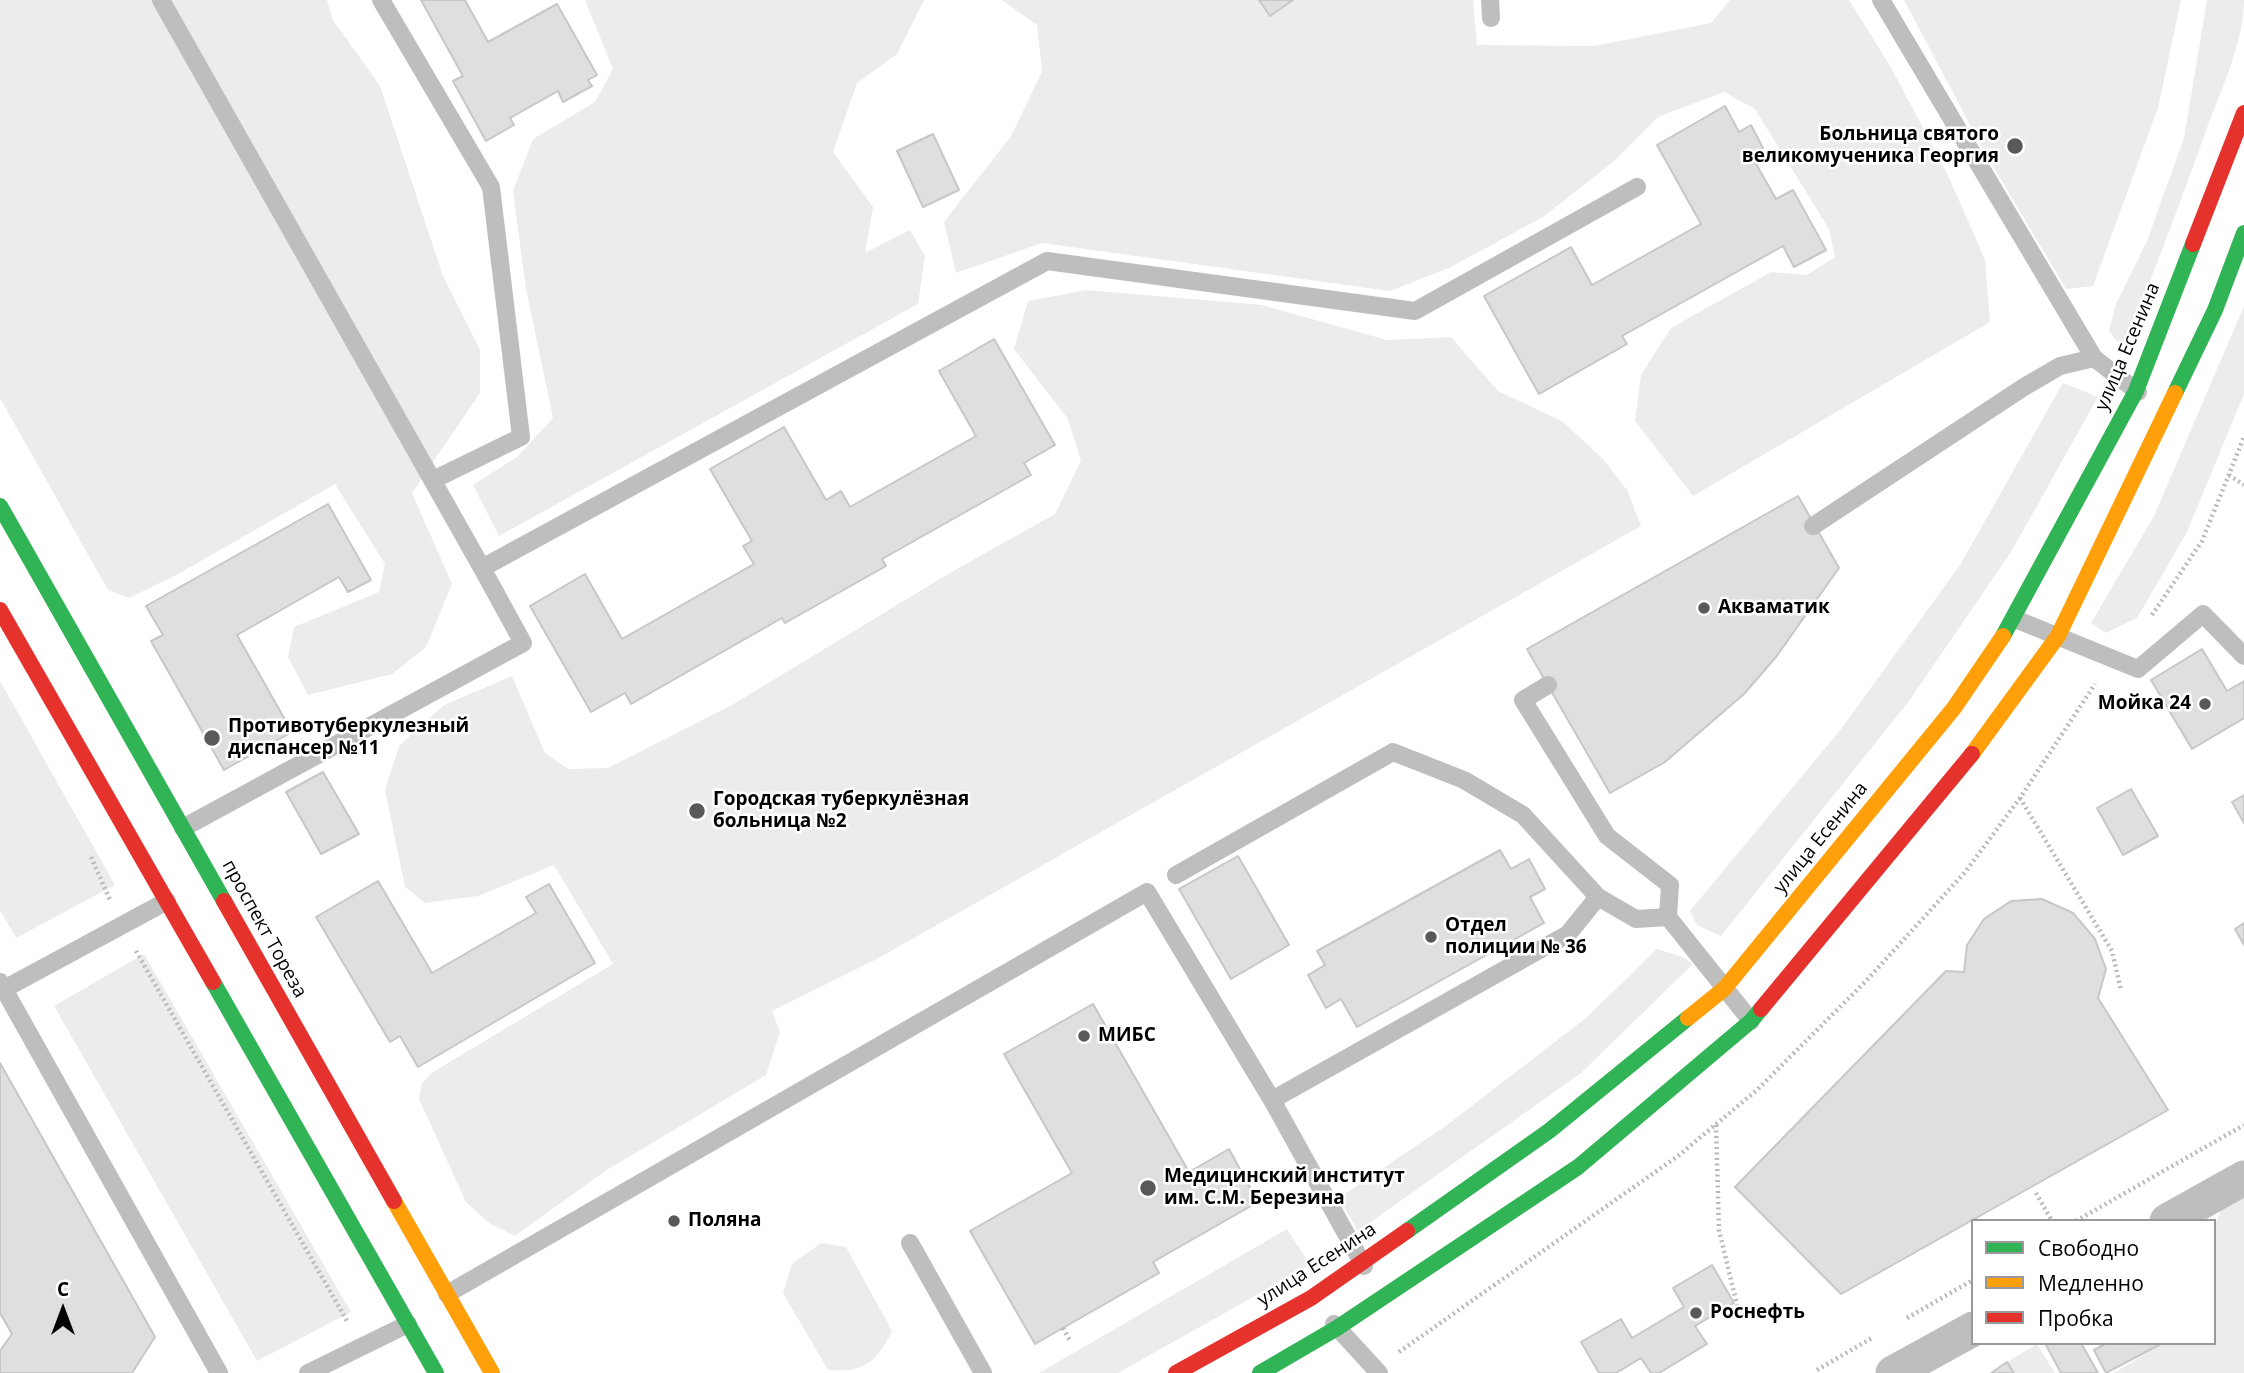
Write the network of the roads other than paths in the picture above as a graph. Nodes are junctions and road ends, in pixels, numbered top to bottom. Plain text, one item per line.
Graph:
1 (162, 0) edge
2 (381, 0) edge
3 (1881, 0) edge
4 (2244, 113) edge
5 (1637, 187) dead end
6 (2244, 233) edge
7 (2094, 358) junction
8 (2136, 391) junction
9 (2166, 413) junction
10 (433, 480) junction
11 (0, 506) edge
12 (1813, 526) dead end
13 (482, 568) junction
14 (0, 610) edge
15 (2015, 619) junction
16 (2058, 636) junction
17 (2244, 656) edge
18 (1548, 685) dead end
19 (183, 828) junction
20 (1176, 875) dead end
21 (1598, 897) junction
22 (167, 901) junction
23 (1668, 917) junction
24 (2, 986) edge
25 (1724, 989) junction
26 (1751, 1021) junction
27 (1272, 1100) junction
28 (2244, 1178) edge
29 (2171, 1219) edge
30 (910, 1243) dead end
31 (1362, 1262) junction
32 (447, 1294) junction
33 (1311, 1298) junction
34 (1383, 1298) junction
35 (408, 1324) junction
36 (1337, 1328) junction
37 (1971, 1330) edge
38 (1917, 1368) edge
39 (219, 1373) edge
40 (308, 1373) edge
41 (436, 1373) edge
42 (492, 1373) edge
43 (983, 1373) edge
44 (1176, 1373) edge
45 (1260, 1373) edge
46 (1379, 1373) edge

1 - 10 lane
2 - 10 lane
3 - 7 lane
4 - 8 street, улица Есенина
5 - 13 lane
6 - 9 street
7 - 8 lane
7 - 12 lane
8 - 9 lane
8 - 15 street, улица Есенина
9 - 16 street
10 - 13 lane
11 - 19 street, проспект Тореза
13 - 19 lane
14 - 22 street
15 - 16 lane
15 - 25 street, улица Есенина
16 - 17 lane
16 - 26 street
18 - 23 lane
19 - 32 street, проспект Тореза
20 - 21 lane
21 - 23 lane
21 - 27 lane
22 - 24 lane
22 - 35 street
23 - 25 lane
24 - 39 lane
25 - 26 lane
25 - 31 street, улица Есенина
26 - 34 street
27 - 31 lane
27 - 32 lane
28 - 29 street
30 - 43 lane
31 - 33 street, улица Есенина
31 - 34 lane
32 - 42 street, проспект Тореза
33 - 36 lane
33 - 44 street, улица Есенина
34 - 36 street
35 - 40 lane
35 - 41 street
36 - 45 street
36 - 46 lane
37 - 38 street

